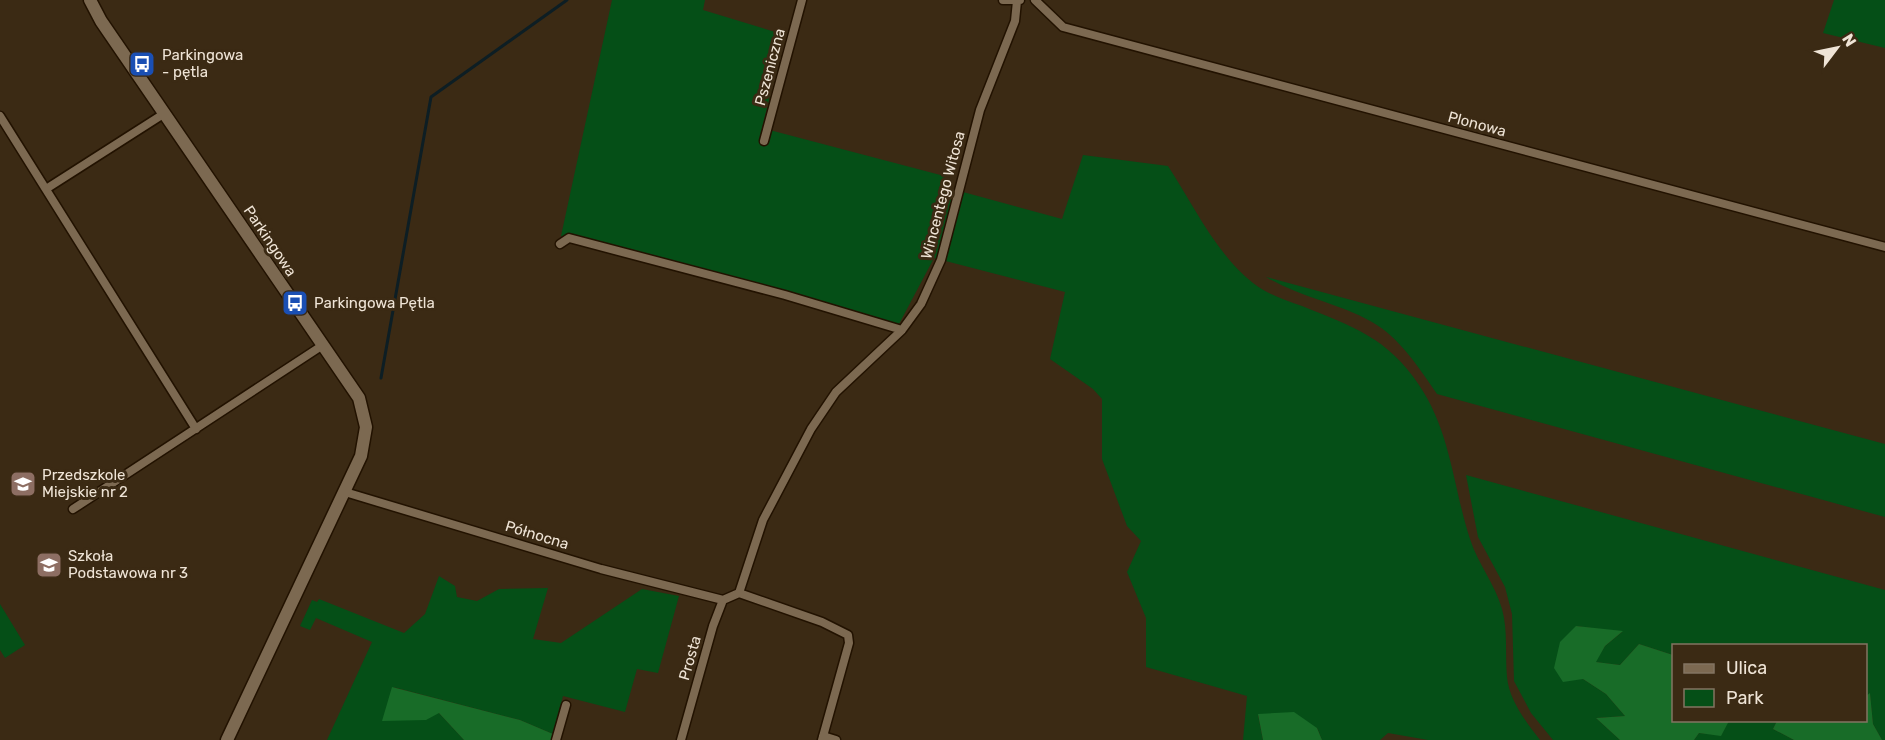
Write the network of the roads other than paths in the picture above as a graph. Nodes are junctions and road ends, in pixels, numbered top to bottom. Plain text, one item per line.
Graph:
1 (90, 0) edge
2 (802, 0) edge
3 (1003, 0) edge
4 (1035, 0) edge
5 (1019, 1) edge
6 (165, 113) junction
7 (0, 116) edge
8 (764, 141) dead end
9 (46, 189) junction
10 (560, 244) dead end
11 (1885, 247) edge
12 (902, 330) junction
13 (323, 345) junction
14 (196, 429) junction
15 (345, 492) junction
16 (73, 509) dead end
17 (739, 593) junction
18 (723, 600) junction
19 (566, 705) dead end
20 (823, 738) edge
21 (227, 740) edge
22 (556, 740) edge
23 (681, 740) edge
24 (836, 740) edge

1 - 6 street, Parkingowa
2 - 8 street, Pszeniczna
3 - 5 street
4 - 11 street, Plonowa
5 - 12 street, Wincentego Witosa
6 - 9 street
6 - 13 street, Parkingowa
7 - 9 street
9 - 14 street
10 - 12 street
12 - 17 street, Wincentego Witosa
13 - 14 street
13 - 15 street, Parkingowa
14 - 16 street
15 - 18 street, Północna
15 - 21 street, Parkingowa
17 - 18 street
17 - 20 street
18 - 23 street, Prosta
19 - 22 street
20 - 24 street

